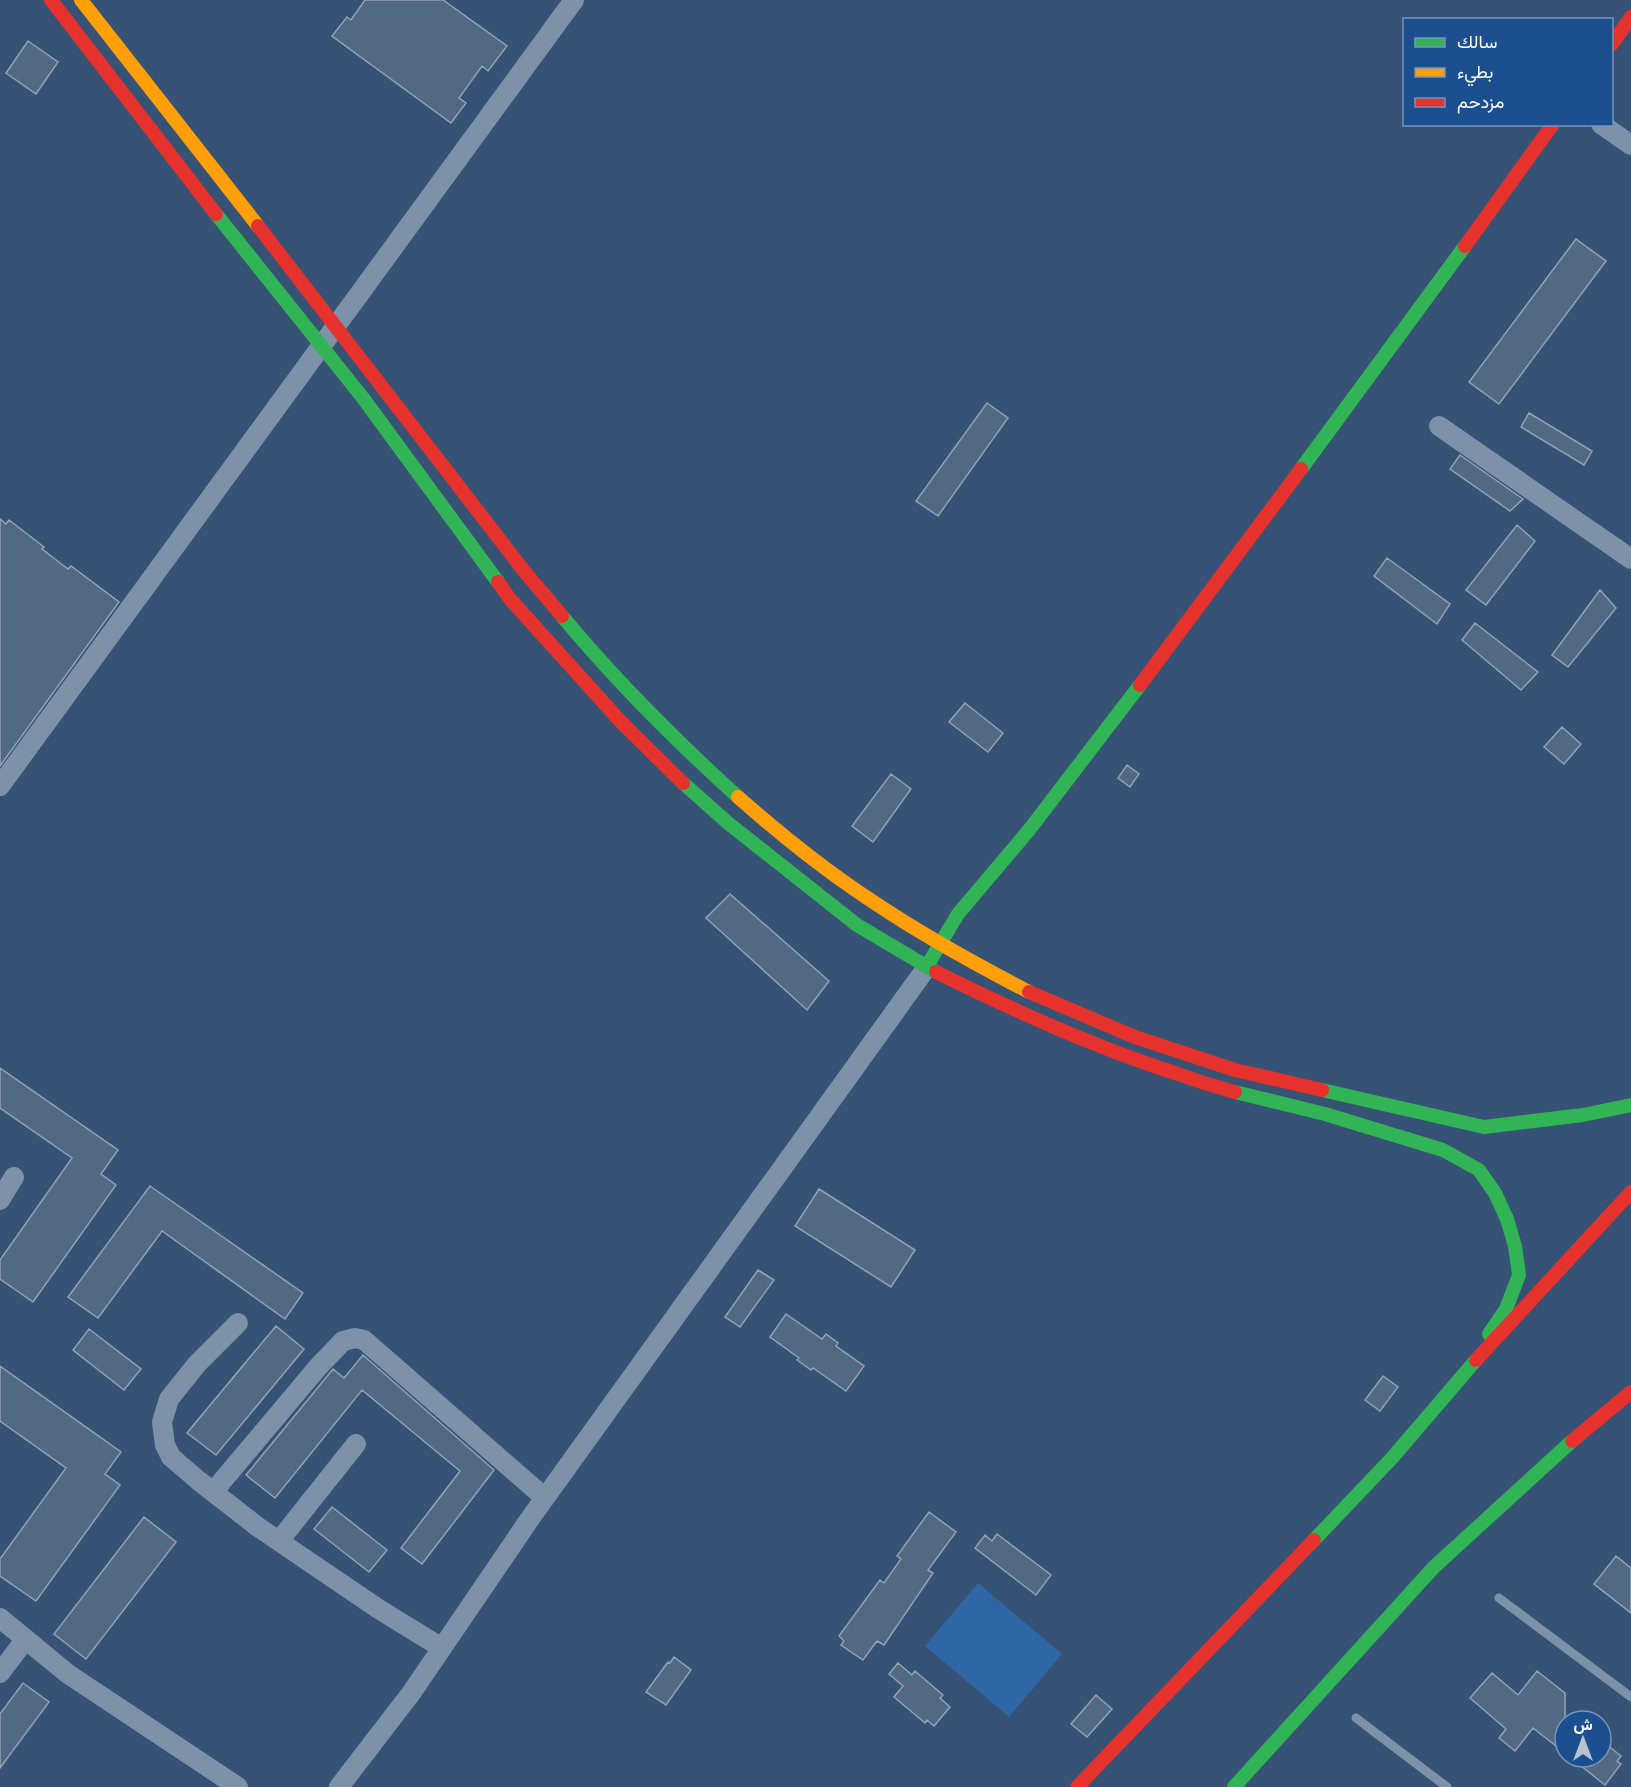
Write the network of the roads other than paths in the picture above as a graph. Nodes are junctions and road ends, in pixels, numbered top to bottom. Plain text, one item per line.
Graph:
1 (51, 0) edge
2 (81, 0) edge
3 (574, 0) edge
4 (1631, 17) edge
5 (1613, 41) edge
6 (1553, 126) edge
7 (1604, 126) edge
8 (1631, 144) edge
9 (337, 327) junction
10 (320, 346) junction
11 (1439, 426) dead end
12 (1631, 560) edge
13 (0, 786) edge
14 (941, 944) junction
15 (927, 967) junction
16 (1631, 1105) edge
17 (15, 1177) dead end
18 (1631, 1192) edge
19 (0, 1200) edge
20 (238, 1323) dead end
21 (1459, 1378) junction
22 (1631, 1392) edge
23 (1631, 1401) edge
24 (1575, 1438) junction
25 (356, 1444) dead end
26 (213, 1492) junction
27 (545, 1498) junction
28 (279, 1541) junction
29 (1499, 1598) dead end
30 (0, 1618) edge
31 (25, 1640) junction
32 (442, 1648) junction
33 (0, 1673) edge
34 (1631, 1697) edge
35 (1356, 1718) dead end
36 (238, 1787) edge
37 (339, 1787) edge
38 (1077, 1787) edge
39 (1234, 1787) edge
40 (1447, 1787) edge

1 - 10 main road
2 - 9 main road
3 - 9 street
4 - 5 main road
6 - 14 main road
7 - 8 street
9 - 10 street
9 - 14 main road
10 - 13 street
10 - 15 main road
11 - 12 street
14 - 15 main road
14 - 16 main road
15 - 21 main road
15 - 27 street
17 - 19 street
18 - 21 main road
20 - 26 street
21 - 38 main road
22 - 24 main road
23 - 24 main road
24 - 39 main road
25 - 28 street
26 - 27 street
26 - 28 street
27 - 32 street
28 - 32 street
29 - 34 lane
30 - 31 street
31 - 33 street
31 - 36 street
32 - 37 street
35 - 40 lane

